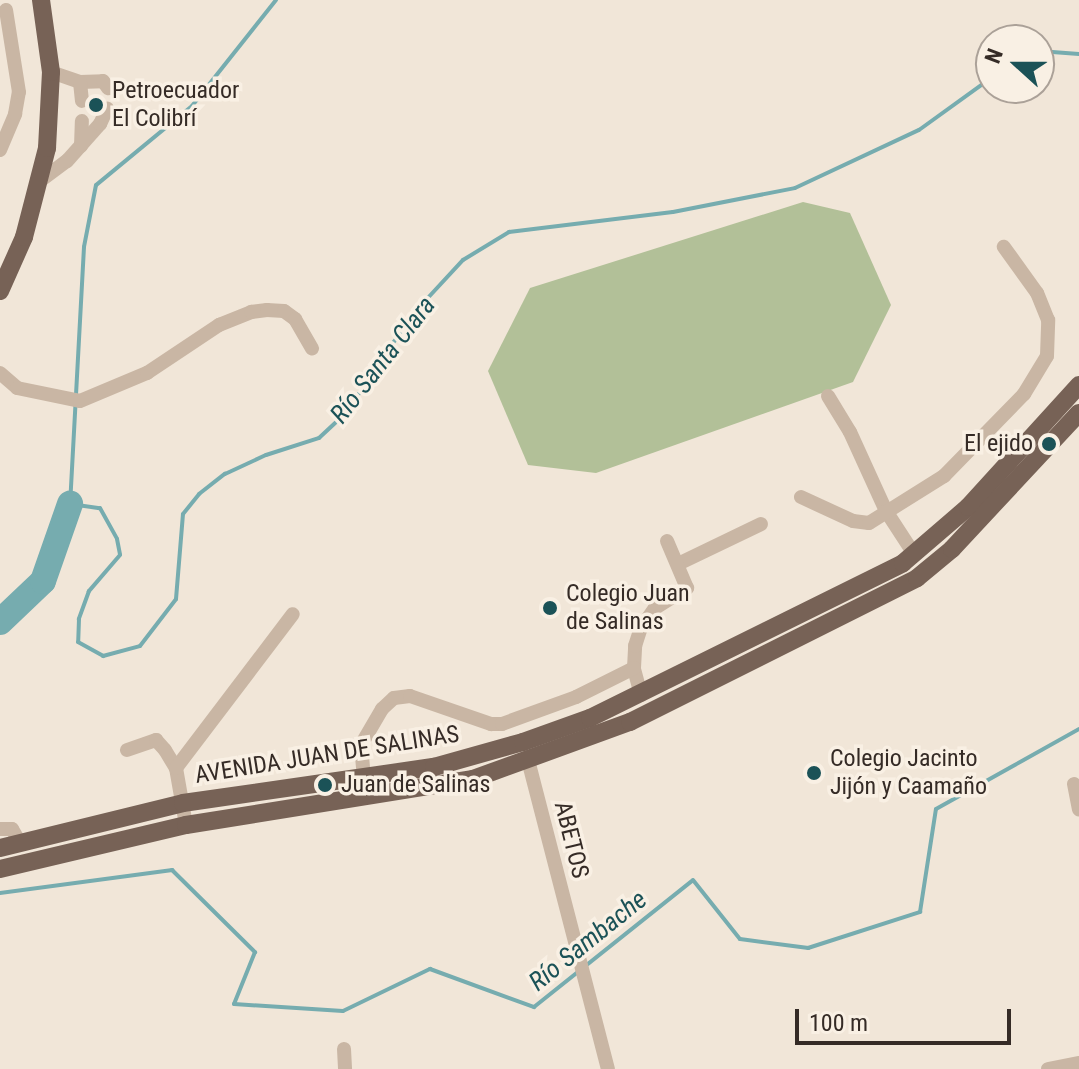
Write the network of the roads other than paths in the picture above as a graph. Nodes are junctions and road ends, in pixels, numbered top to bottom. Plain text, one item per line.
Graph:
1 (41, 0) edge
2 (6, 10) dead end
3 (51, 72) junction
4 (80, 82) junction
5 (108, 88) dead end
6 (82, 101) dead end
7 (107, 109) dead end
8 (82, 121) dead end
9 (81, 146) junction
10 (0, 150) edge
11 (40, 181) junction
12 (1004, 247) dead end
13 (0, 291) edge
14 (312, 349) dead end
15 (0, 373) edge
16 (1079, 385) edge
17 (828, 396) dead end
18 (1075, 422) edge
19 (801, 497) dead end
20 (886, 511) junction
21 (761, 524) dead end
22 (667, 541) dead end
23 (914, 554) junction
24 (678, 564) junction
25 (293, 614) dead end
26 (634, 668) junction
27 (645, 703) junction
28 (127, 750) dead end
29 (528, 760) junction
30 (176, 768) junction
31 (364, 779) junction
32 (1074, 784) dead end
33 (183, 803) junction
34 (1079, 810) edge
35 (186, 825) junction
36 (0, 829) edge
37 (20, 843) junction
38 (0, 848) edge
39 (0, 869) edge
40 (344, 1049) dead end
41 (1079, 1063) edge
42 (345, 1069) edge
43 (608, 1069) edge
44 (1048, 1069) edge

1 - 3 main road
2 - 10 street
3 - 4 street
3 - 11 main road
4 - 5 street
4 - 6 street
7 - 9 street
8 - 9 street
9 - 11 street
11 - 13 main road
12 - 20 street
14 - 15 street
16 - 23 main road, AVENIDA JUAN DE SALINAS
17 - 20 street
18 - 27 main road, AVENIDA JUAN DE SALINAS
19 - 20 street
20 - 23 street
21 - 24 street
22 - 24 street
23 - 27 main road, AVENIDA JUAN DE SALINAS
24 - 26 street
25 - 30 street
26 - 27 street
26 - 31 street
27 - 29 main road, AVENIDA JUAN DE SALINAS
27 - 31 main road, AVENIDA JUAN DE SALINAS
28 - 30 street
29 - 35 main road, AVENIDA JUAN DE SALINAS
29 - 43 street, ABETOS
30 - 33 street
31 - 33 main road, AVENIDA JUAN DE SALINAS
32 - 34 street
33 - 35 street
33 - 37 main road, AVENIDA JUAN DE SALINAS
35 - 39 main road, AVENIDA JUAN DE SALINAS
36 - 37 street
37 - 38 main road, AVENIDA JUAN DE SALINAS
40 - 42 street
41 - 44 street

